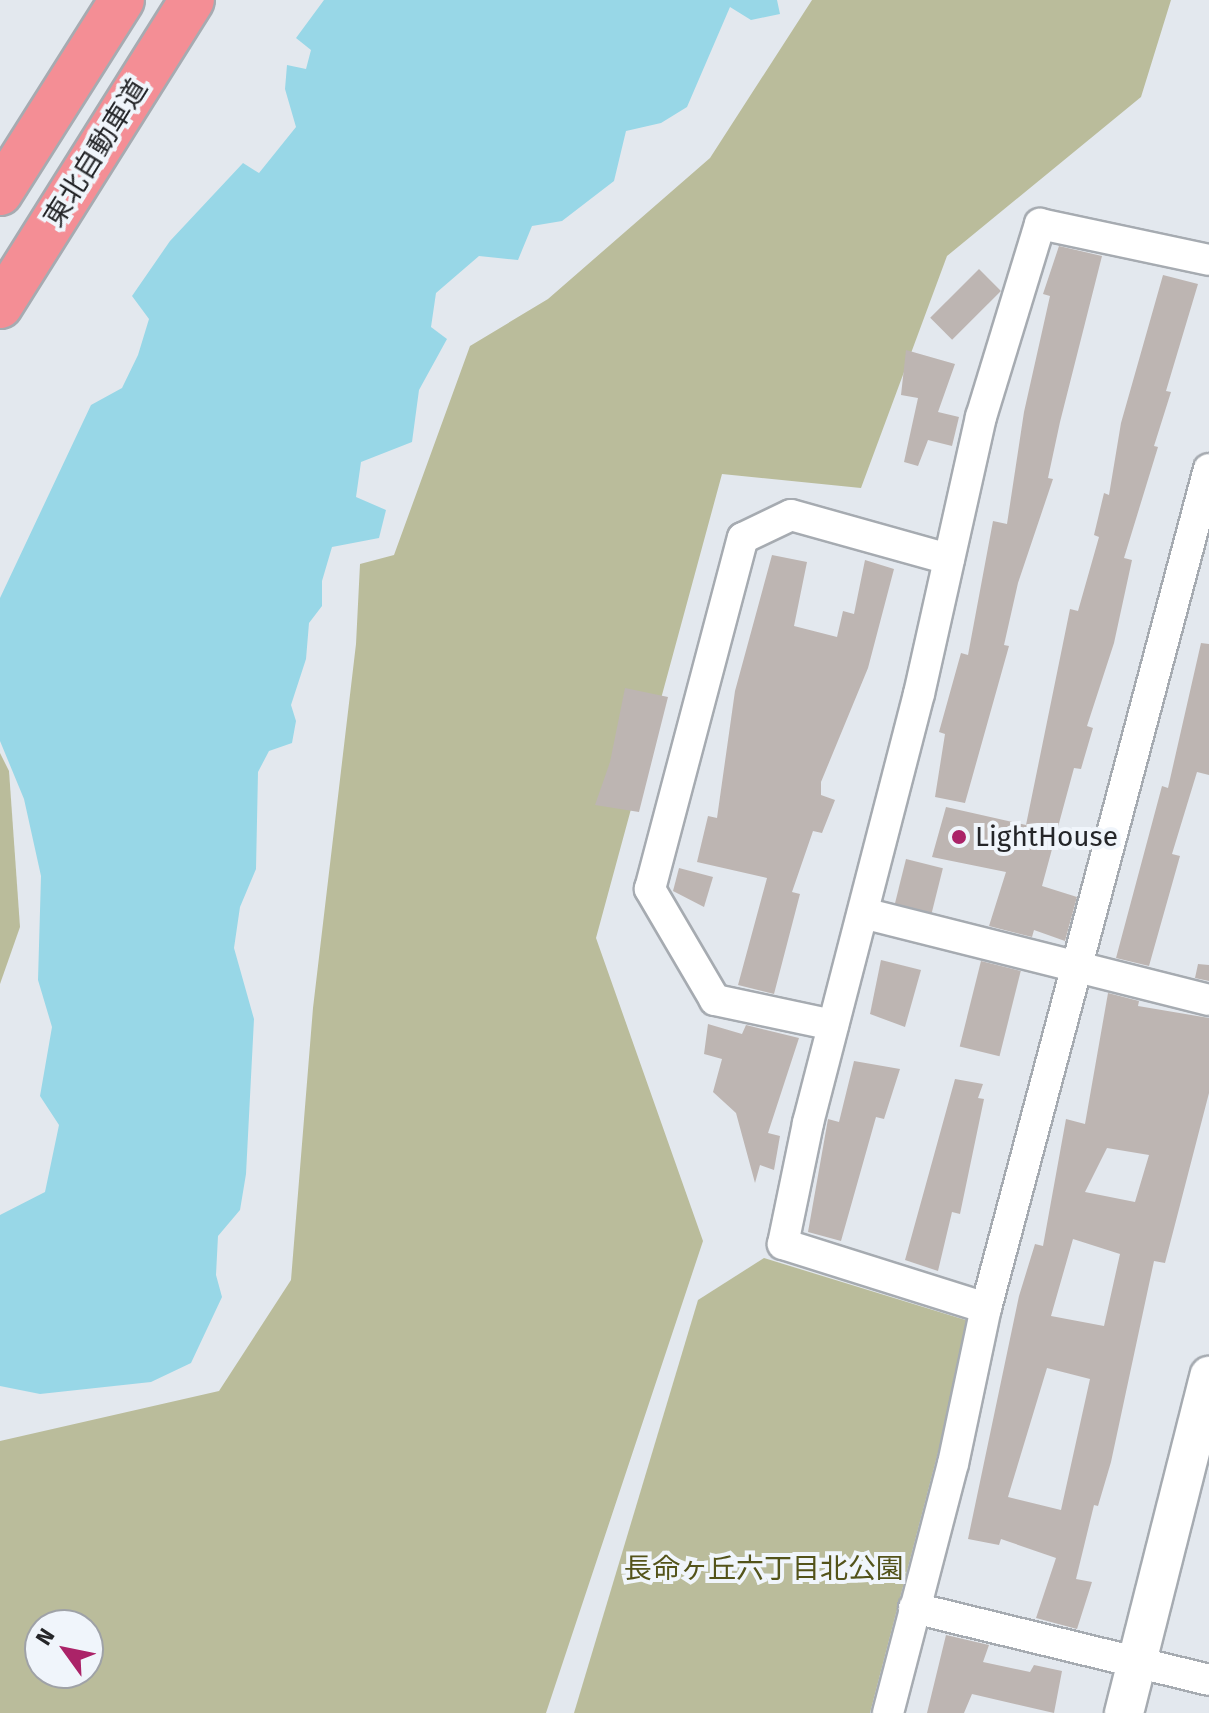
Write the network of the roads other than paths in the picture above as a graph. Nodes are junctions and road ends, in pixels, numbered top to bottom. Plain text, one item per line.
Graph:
1 (122, 0) edge
2 (192, 0) edge
3 (0, 193) edge
4 (1209, 260) edge
5 (0, 306) edge
6 (1209, 469) edge
7 (949, 559) junction
8 (863, 913) junction
9 (1079, 969) junction
10 (1209, 1000) edge
11 (833, 1025) junction
12 (986, 1308) junction
13 (1209, 1376) edge
14 (914, 1608) junction
15 (1134, 1659) junction
16 (1209, 1680) edge
17 (888, 1713) edge
18 (1124, 1713) edge

1 - 3 highway
2 - 5 highway, 東北自動車道
4 - 7 street
6 - 9 street
7 - 8 street
7 - 11 street
8 - 9 street
8 - 11 street
9 - 10 street
9 - 12 street
11 - 12 street
12 - 14 street
13 - 15 street
14 - 15 street
14 - 17 street
15 - 16 street
15 - 18 street

